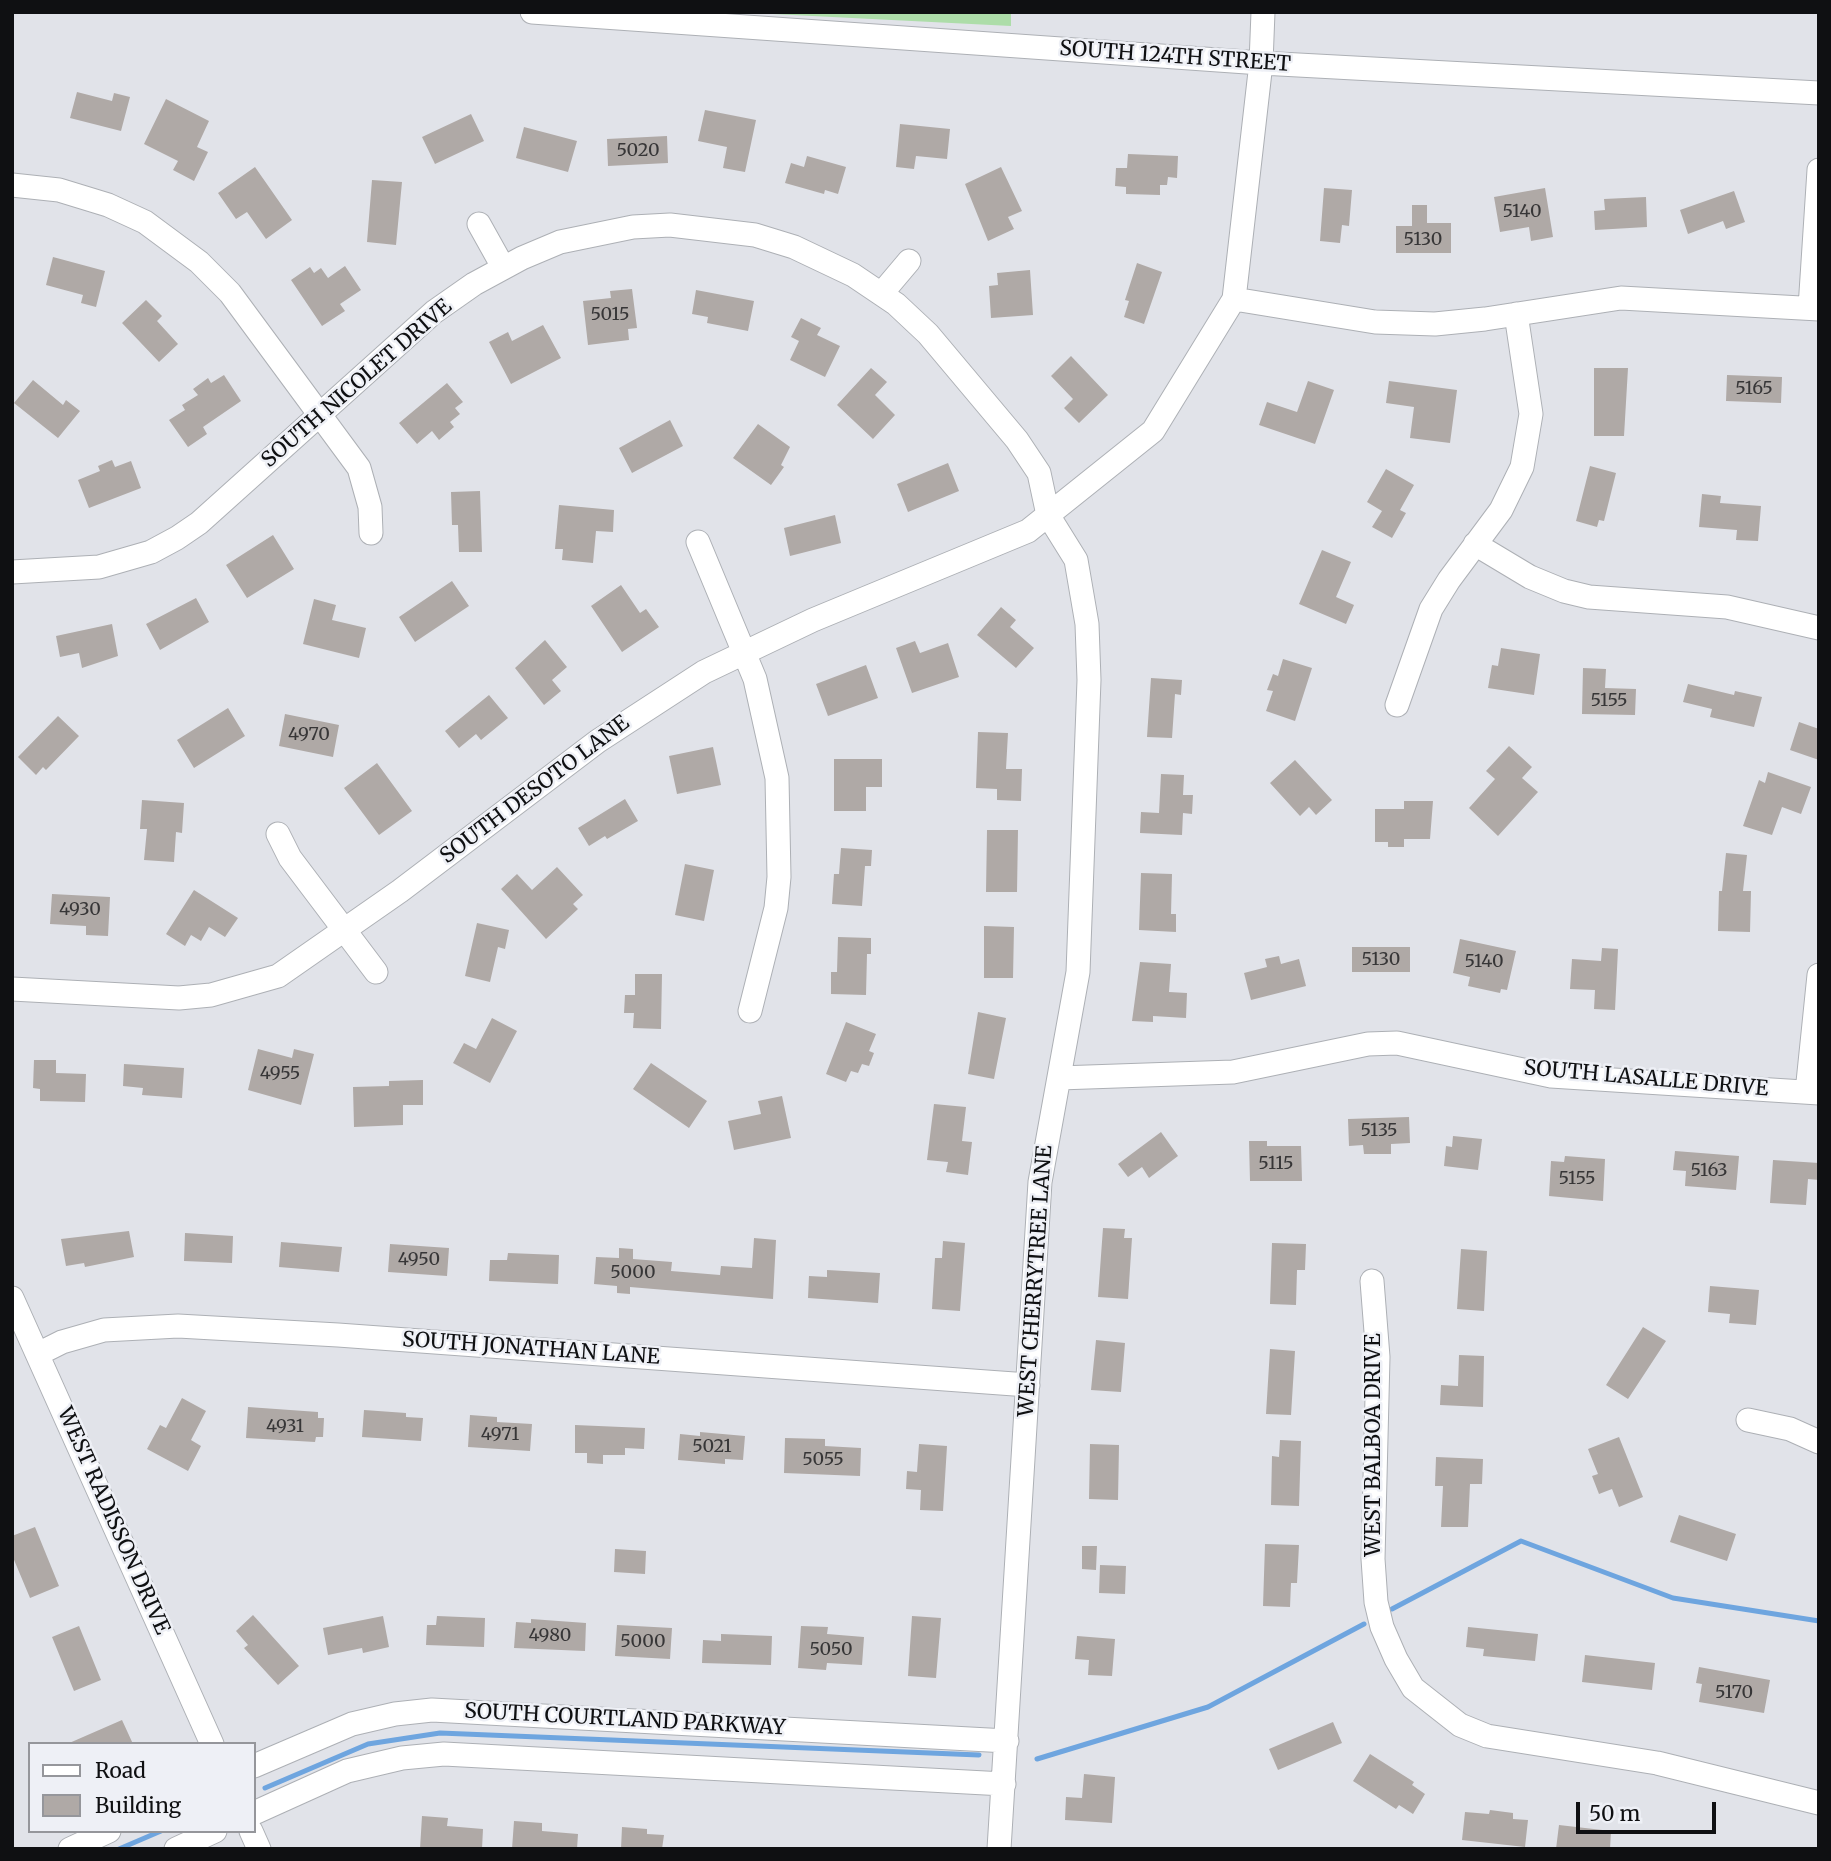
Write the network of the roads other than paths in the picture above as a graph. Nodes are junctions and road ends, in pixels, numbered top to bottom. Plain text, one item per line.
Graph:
1 (533, 12) edge
2 (1263, 12) edge
3 (1261, 63) junction
4 (1819, 93) edge
5 (1819, 170) edge
6 (12, 185) edge
7 (479, 224) dead end
8 (909, 261) dead end
9 (503, 267) junction
10 (882, 293) junction
11 (1234, 299) junction
12 (1814, 309) edge
13 (1516, 314) junction
14 (321, 415) junction
15 (1048, 514) junction
16 (371, 533) dead end
17 (698, 542) dead end
18 (1475, 544) junction
19 (12, 572) edge
20 (1819, 628) edge
21 (743, 653) junction
22 (1397, 705) dead end
23 (278, 834) dead end
24 (343, 932) junction
25 (376, 972) dead end
26 (1819, 975) edge
27 (12, 989) edge
28 (750, 1011) dead end
29 (1059, 1079) junction
30 (1813, 1092) edge
31 (1373, 1281) dead end
32 (12, 1298) edge
33 (38, 1354) junction
34 (1028, 1385) junction
35 (1748, 1420) dead end
36 (1819, 1442) edge
37 (1007, 1741) junction
38 (211, 1742) edge
39 (256, 1765) edge
40 (1004, 1784) junction
41 (1819, 1803) edge
42 (256, 1813) edge
43 (105, 1833) edge
44 (211, 1833) edge
45 (252, 1833) edge
46 (69, 1849) edge
47 (176, 1849) edge
48 (260, 1849) edge
49 (999, 1849) edge

1 - 3 street, SOUTH 124TH STREET
2 - 3 street
3 - 4 street, SOUTH 124TH STREET
3 - 11 street
5 - 12 street
6 - 14 street
7 - 9 street
8 - 10 street
9 - 10 street, SOUTH NICOLET DRIVE
9 - 14 street, SOUTH NICOLET DRIVE
10 - 15 street, SOUTH NICOLET DRIVE
11 - 13 street
11 - 15 street, SOUTH DESOTO LANE
12 - 13 street
13 - 18 street
14 - 16 street
14 - 19 street, SOUTH NICOLET DRIVE
15 - 21 street, SOUTH DESOTO LANE
15 - 29 street, WEST CHERRYTREE LANE
17 - 21 street
18 - 20 street
18 - 22 street
21 - 24 street, SOUTH DESOTO LANE
21 - 28 street
23 - 24 street
24 - 25 street
24 - 27 street, SOUTH DESOTO LANE
26 - 30 street
29 - 30 street, SOUTH LASALLE DRIVE
29 - 34 street, WEST CHERRYTREE LANE
31 - 41 street, WEST BALBOA DRIVE
32 - 33 street, WEST RADISSON DRIVE
33 - 34 street, SOUTH JONATHAN LANE
33 - 38 street, WEST RADISSON DRIVE
34 - 37 street, WEST CHERRYTREE LANE
35 - 36 street
37 - 39 street, SOUTH COURTLAND PARKWAY
37 - 40 street, WEST CHERRYTREE LANE
40 - 42 street, SOUTH COURTLAND PARKWAY
40 - 49 street, WEST CHERRYTREE LANE
43 - 46 street
44 - 47 street
45 - 48 street

